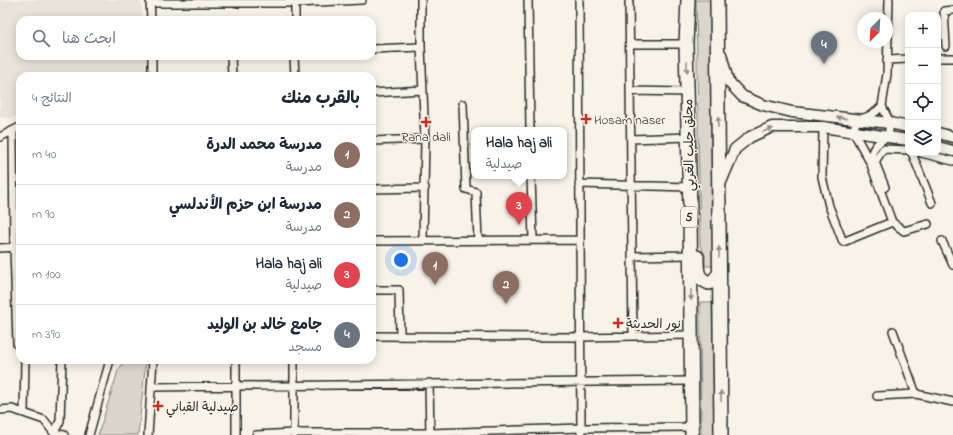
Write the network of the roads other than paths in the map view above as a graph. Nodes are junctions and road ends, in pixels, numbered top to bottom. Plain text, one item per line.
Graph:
1 (362, 0) edge
2 (421, 0) edge
3 (528, 0) edge
4 (579, 0) edge
5 (629, 0) edge
6 (688, 0) edge
7 (717, 0) edge
8 (889, 0) edge
9 (150, 2) edge
10 (295, 2) junction
11 (953, 10) edge
12 (151, 16) edge
13 (295, 16) edge
14 (717, 38) junction
15 (630, 44) junction
16 (686, 44) junction
17 (946, 46) dead end
18 (421, 47) junction
19 (376, 49) edge
20 (941, 58) edge
21 (953, 58) edge
22 (905, 59) edge
23 (152, 60) edge
24 (231, 60) edge
25 (294, 60) edge
26 (887, 60) junction
27 (151, 72) edge
28 (232, 72) edge
29 (295, 72) edge
30 (423, 90) junction
31 (630, 91) junction
32 (687, 92) junction
33 (376, 93) edge
34 (463, 104) dead end
35 (882, 106) junction
36 (857, 120) junction
37 (890, 123) junction
38 (905, 126) edge
39 (530, 127) edge
40 (823, 127) junction
41 (16, 129) edge
42 (13, 131) junction
43 (853, 131) junction
44 (941, 135) edge
45 (888, 136) junction
46 (0, 137) edge
47 (688, 137) junction
48 (953, 137) edge
49 (426, 139) junction
50 (631, 139) junction
51 (905, 139) edge
52 (376, 141) edge
53 (941, 148) edge
54 (905, 150) edge
55 (953, 151) edge
56 (913, 156) edge
57 (933, 156) edge
58 (953, 161) edge
59 (870, 162) junction
60 (531, 179) edge
61 (580, 184) junction
62 (631, 186) junction
63 (689, 186) junction
64 (718, 187) junction
65 (425, 188) junction
66 (376, 189) edge
67 (880, 190) junction
68 (932, 204) dead end
69 (16, 218) edge
70 (892, 222) junction
71 (928, 224) dead end
72 (689, 227) junction
73 (423, 240) junction
74 (478, 240) junction
75 (533, 240) junction
76 (580, 240) junction
77 (376, 241) edge
78 (942, 241) dead end
79 (16, 247) edge
80 (0, 248) edge
81 (690, 255) junction
82 (632, 256) junction
83 (953, 265) edge
84 (720, 274) junction
85 (376, 290) edge
86 (893, 331) dead end
87 (691, 335) junction
88 (376, 336) edge
89 (400, 336) junction
90 (633, 336) junction
91 (580, 337) junction
92 (25, 364) edge
93 (62, 364) edge
94 (109, 364) edge
95 (153, 364) edge
96 (236, 364) edge
97 (294, 364) edge
98 (691, 381) junction
99 (429, 383) junction
100 (581, 383) junction
101 (294, 386) junction
102 (151, 387) junction
103 (236, 387) junction
104 (916, 394) junction
105 (877, 396) dead end
106 (953, 402) edge
107 (0, 410) edge
108 (24, 413) junction
109 (692, 431) edge
110 (581, 432) edge
111 (54, 433) junction
112 (294, 434) edge
113 (430, 434) edge
114 (64, 435) edge
115 (89, 435) edge
116 (148, 435) edge
117 (236, 435) edge
118 (256, 435) edge
119 (721, 435) edge

1 - 10 street
2 - 18 street
3 - 39 street
4 - 61 street
5 - 15 street
6 - 16 highway, محلق حلب الغربي / 5
7 - 14 highway
8 - 26 street
9 - 10 street
9 - 12 street
10 - 13 street
11 - 17 street
36 -> 14 main road
64 -> 14 highway
15 - 16 street
15 - 31 street
16 -> 32 highway, محلق حلب الغربي / 5
18 - 19 street
18 - 30 street
20 - 21 street
22 - 26 street
23 - 27 street
24 - 28 street
25 - 29 street
26 - 35 street
30 - 33 street
30 - 49 street
31 - 32 street
31 - 50 street
32 - 47 highway, محلق حلب الغربي / 5
34 - 74 street
35 - 36 street
35 - 37 street
36 - 37 main road
36 - 43 street
37 - 38 main road
37 - 45 street
40 - 43 main road
64 -> 40 main road
40 - 70 street
41 - 42 street
42 - 46 street
42 - 69 street
43 - 45 main road
43 - 59 street
44 - 48 main road
45 - 51 main road
45 - 59 street
47 - 50 street
47 - 63 highway, محلق حلب الغربي / 5
49 - 52 street
49 - 65 street
50 - 62 street
53 - 55 main road
54 - 67 street
56 - 68 street
57 - 58 street
59 - 67 street
60 - 75 street
61 - 62 street
61 - 76 street
62 - 63 street
62 - 82 street
63 - 72 highway, محلق حلب الغربي / 5
84 -> 64 highway
65 - 66 street
65 - 73 street
67 - 70 street
70 - 71 street
72 - 81 highway, محلق حلب الغربي / 5
72 - 84 highway
73 - 74 street
73 - 77 street
74 - 75 street
75 - 76 street
76 - 91 street
78 - 83 street
79 - 80 street
81 - 82 street
81 -> 87 highway, محلق حلب الغربي / 5
82 - 90 street
119 -> 84 highway
85 - 89 street
86 - 104 street
87 - 90 street
87 - 98 highway, محلق حلب الغربي / 5
88 - 89 street
89 - 91 street
90 - 91 street
91 - 100 street
92 - 108 street
93 - 111 street
94 - 115 street
95 - 102 street
96 - 103 street
97 - 101 street
98 - 100 street
98 - 109 highway, محلق حلب الغربي / 5
99 - 100 street
99 - 101 street
99 - 113 street
100 - 110 street
101 - 103 street
101 - 112 street
102 - 103 street
102 - 116 street
103 - 117 street
104 - 105 street
104 - 106 street
107 - 108 street
108 - 111 street
109 - 110 street
110 - 113 street
111 - 114 street
112 - 113 street
112 - 118 street

